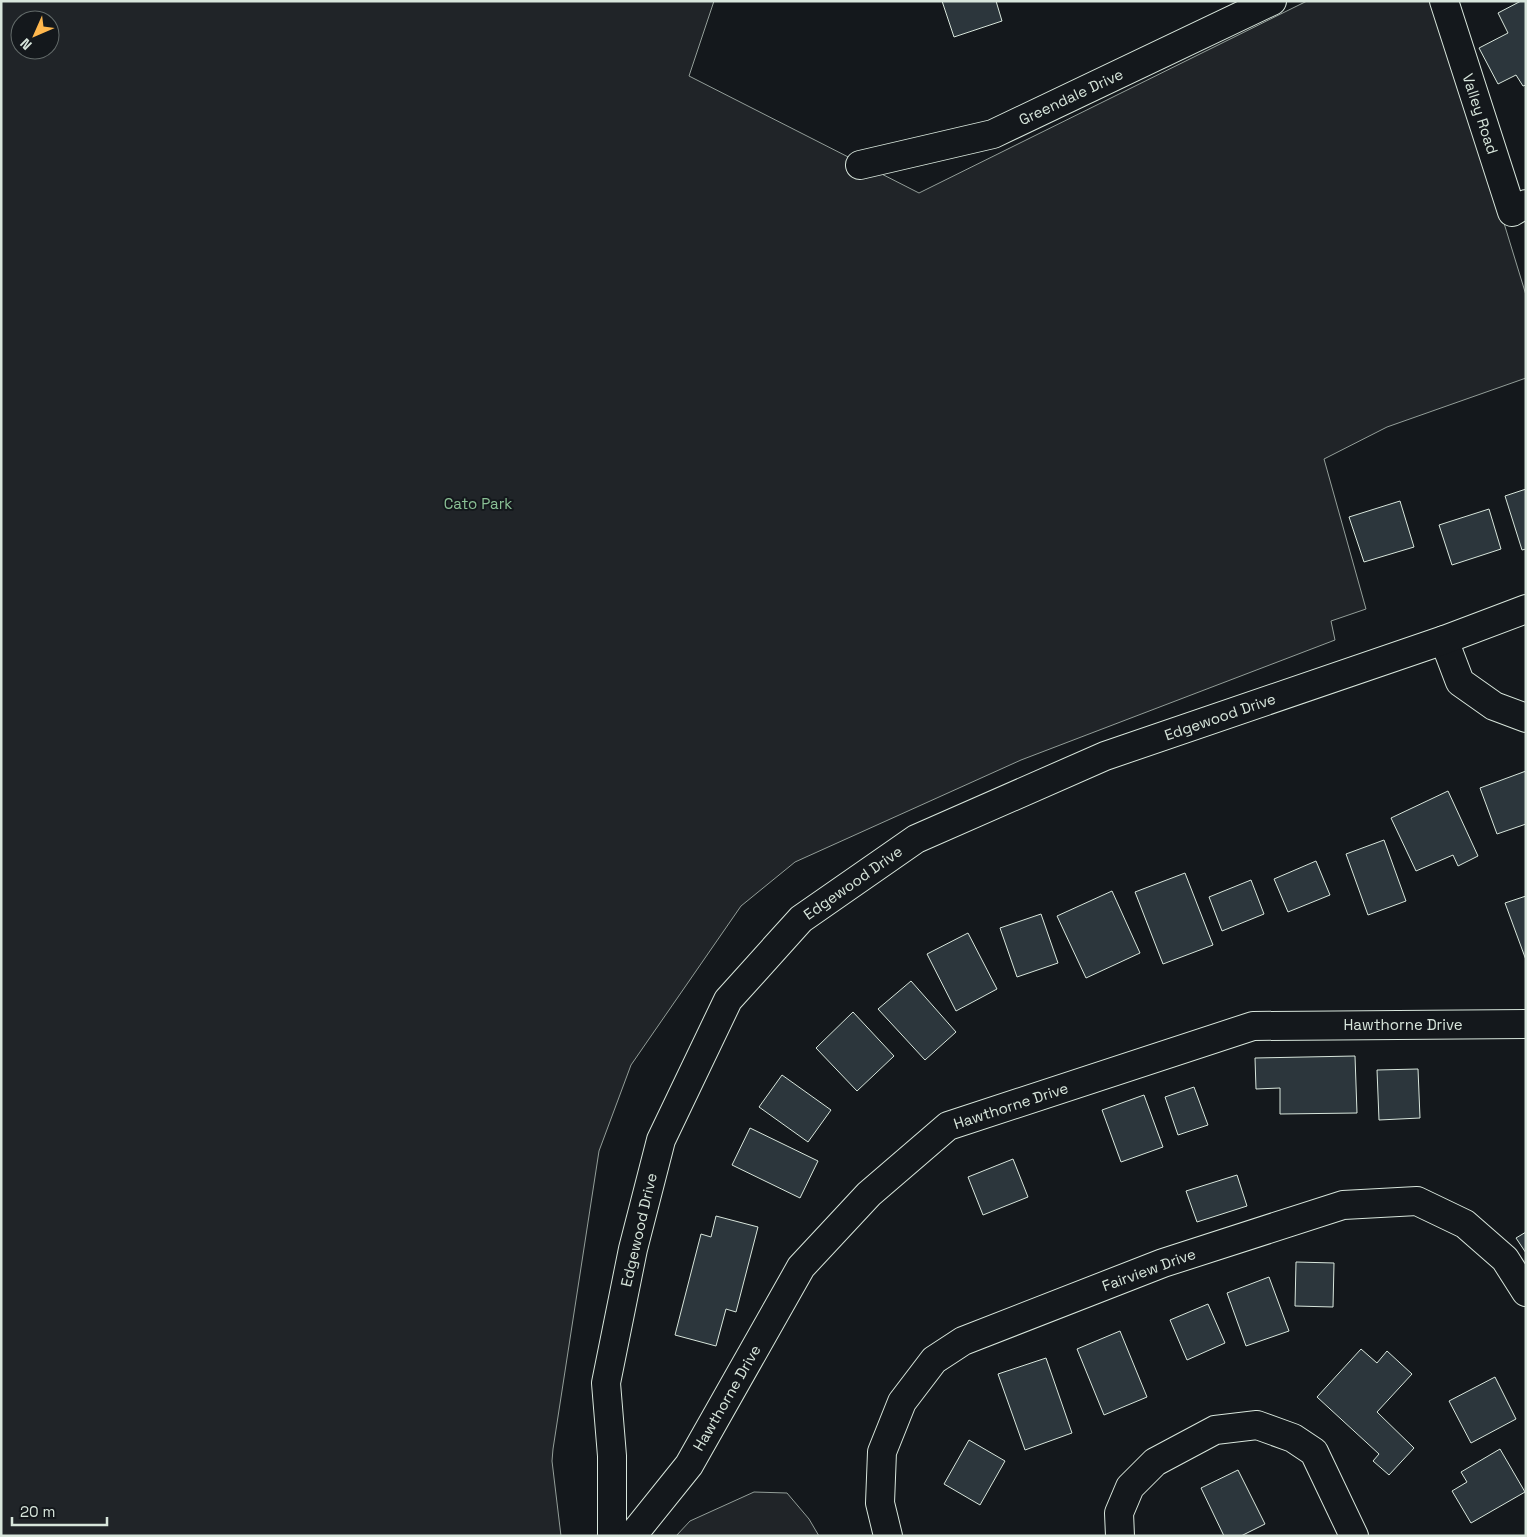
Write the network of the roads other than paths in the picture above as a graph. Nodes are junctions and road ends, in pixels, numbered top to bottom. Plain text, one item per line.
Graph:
1 (1221, 1) edge
2 (1272, 1) edge
3 (1444, 1) edge
4 (1216, 28) junction
5 (860, 165) dead end
6 (1526, 204) edge
7 (1526, 609) edge
8 (1444, 640) junction
9 (1526, 718) edge
10 (1526, 1024) edge
11 (1526, 1292) edge
12 (612, 1536) edge
13 (632, 1536) edge
14 (888, 1536) edge
15 (1120, 1536) edge
16 (1354, 1536) edge

1 - 4 street
2 - 4 street, Greendale Drive
3 - 6 street, Valley Road
4 - 5 street, Greendale Drive
7 - 8 street, Edgewood Drive
8 - 9 street
8 - 12 street, Edgewood Drive
10 - 13 street, Hawthorne Drive
11 - 14 street, Fairview Drive
15 - 16 street

